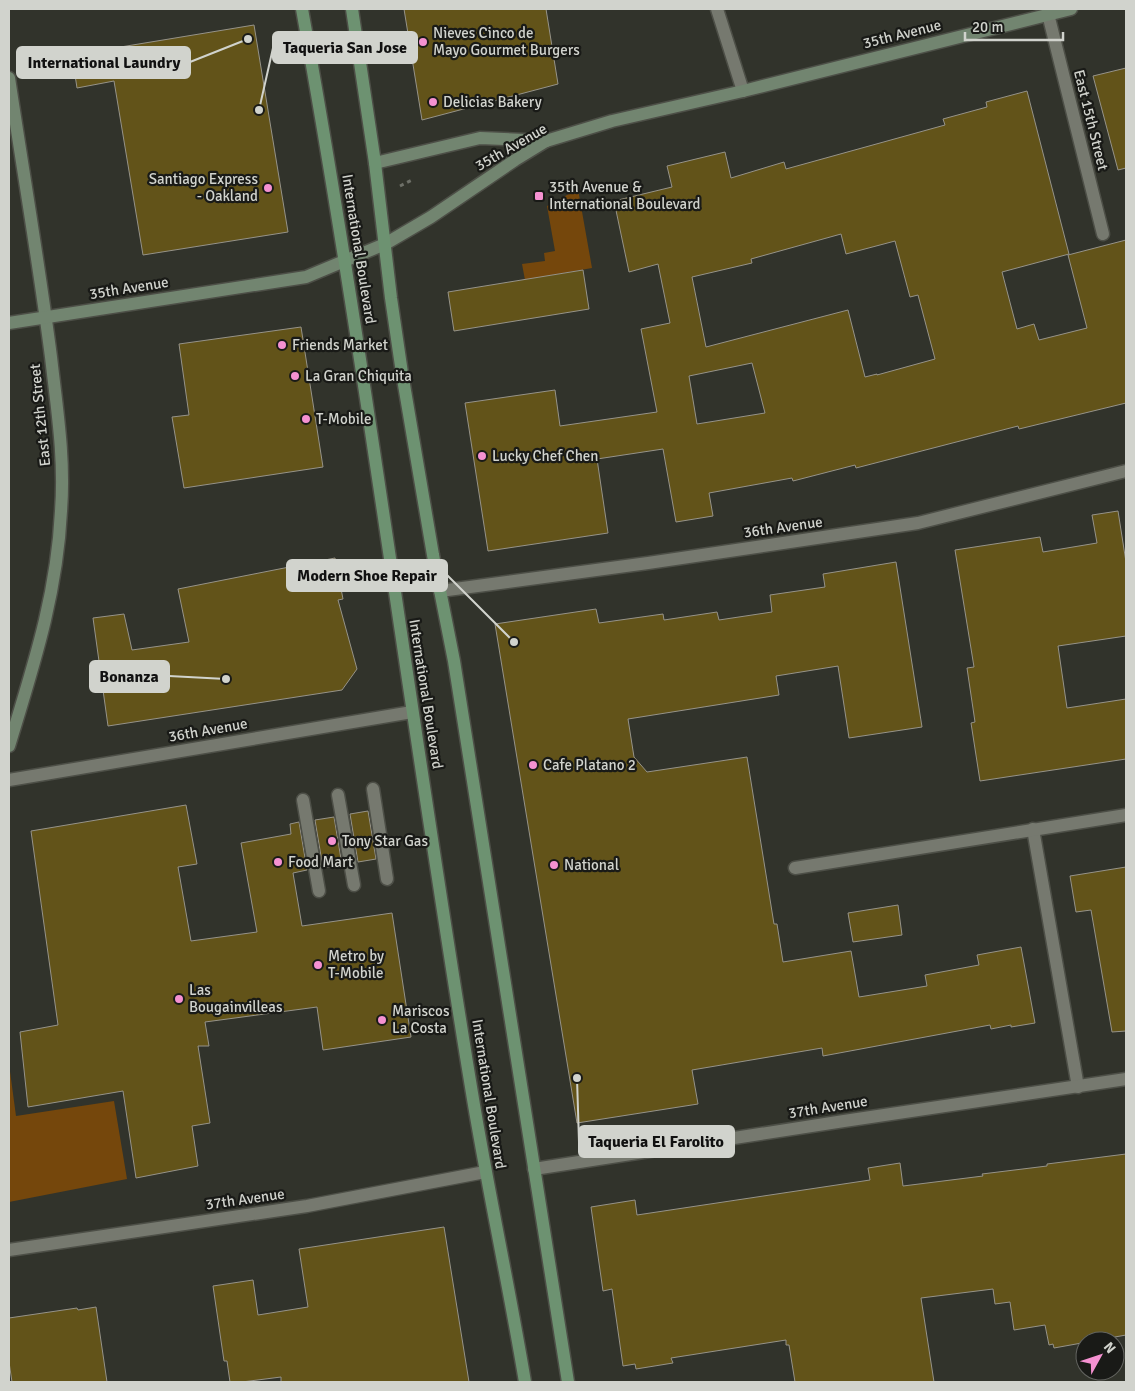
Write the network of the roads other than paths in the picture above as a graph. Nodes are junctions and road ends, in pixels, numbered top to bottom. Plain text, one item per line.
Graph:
1 (302, 9) edge
2 (352, 9) edge
3 (717, 9) edge
4 (1071, 9) edge
5 (1048, 14) junction
6 (9, 78) edge
7 (743, 92) junction
8 (546, 141) junction
9 (375, 163) junction
10 (1103, 234) dead end
11 (385, 244) junction
12 (344, 262) junction
13 (46, 318) junction
14 (9, 323) edge
15 (1126, 471) edge
16 (440, 591) junction
17 (412, 712) junction
18 (9, 746) edge
19 (9, 780) edge
20 (374, 789) dead end
21 (338, 795) dead end
22 (303, 800) dead end
23 (1126, 815) edge
24 (1033, 829) junction
25 (795, 868) dead end
26 (387, 880) dead end
27 (354, 885) dead end
28 (318, 891) dead end
29 (1126, 1079) edge
30 (1078, 1087) junction
31 (534, 1169) junction
32 (485, 1172) junction
33 (9, 1250) edge
34 (525, 1382) edge
35 (568, 1382) edge

1 - 12 main road, International Boulevard
2 - 9 main road, International Boulevard
3 - 7 street
4 - 5 main road, 35th Avenue
5 - 7 main road, 35th Avenue
5 - 10 street, East 15th Street
6 - 13 main road, East 12th Street
7 - 8 main road, 35th Avenue
8 - 9 main road
8 - 11 main road, 35th Avenue
9 - 11 main road, International Boulevard
11 - 12 main road, 35th Avenue
11 - 16 main road, International Boulevard
12 - 13 main road, 35th Avenue
12 - 17 main road, International Boulevard
13 - 14 main road, 35th Avenue
13 - 18 main road, East 12th Street
15 - 16 street, 36th Avenue
16 - 31 main road, International Boulevard
17 - 19 street, 36th Avenue
17 - 32 main road, International Boulevard
20 - 26 street
21 - 27 street
22 - 28 street
23 - 24 street
24 - 25 street
24 - 30 street
29 - 30 street, 37th Avenue
30 - 31 street, 37th Avenue
31 - 35 main road, International Boulevard
32 - 33 street, 37th Avenue
32 - 34 main road, International Boulevard

